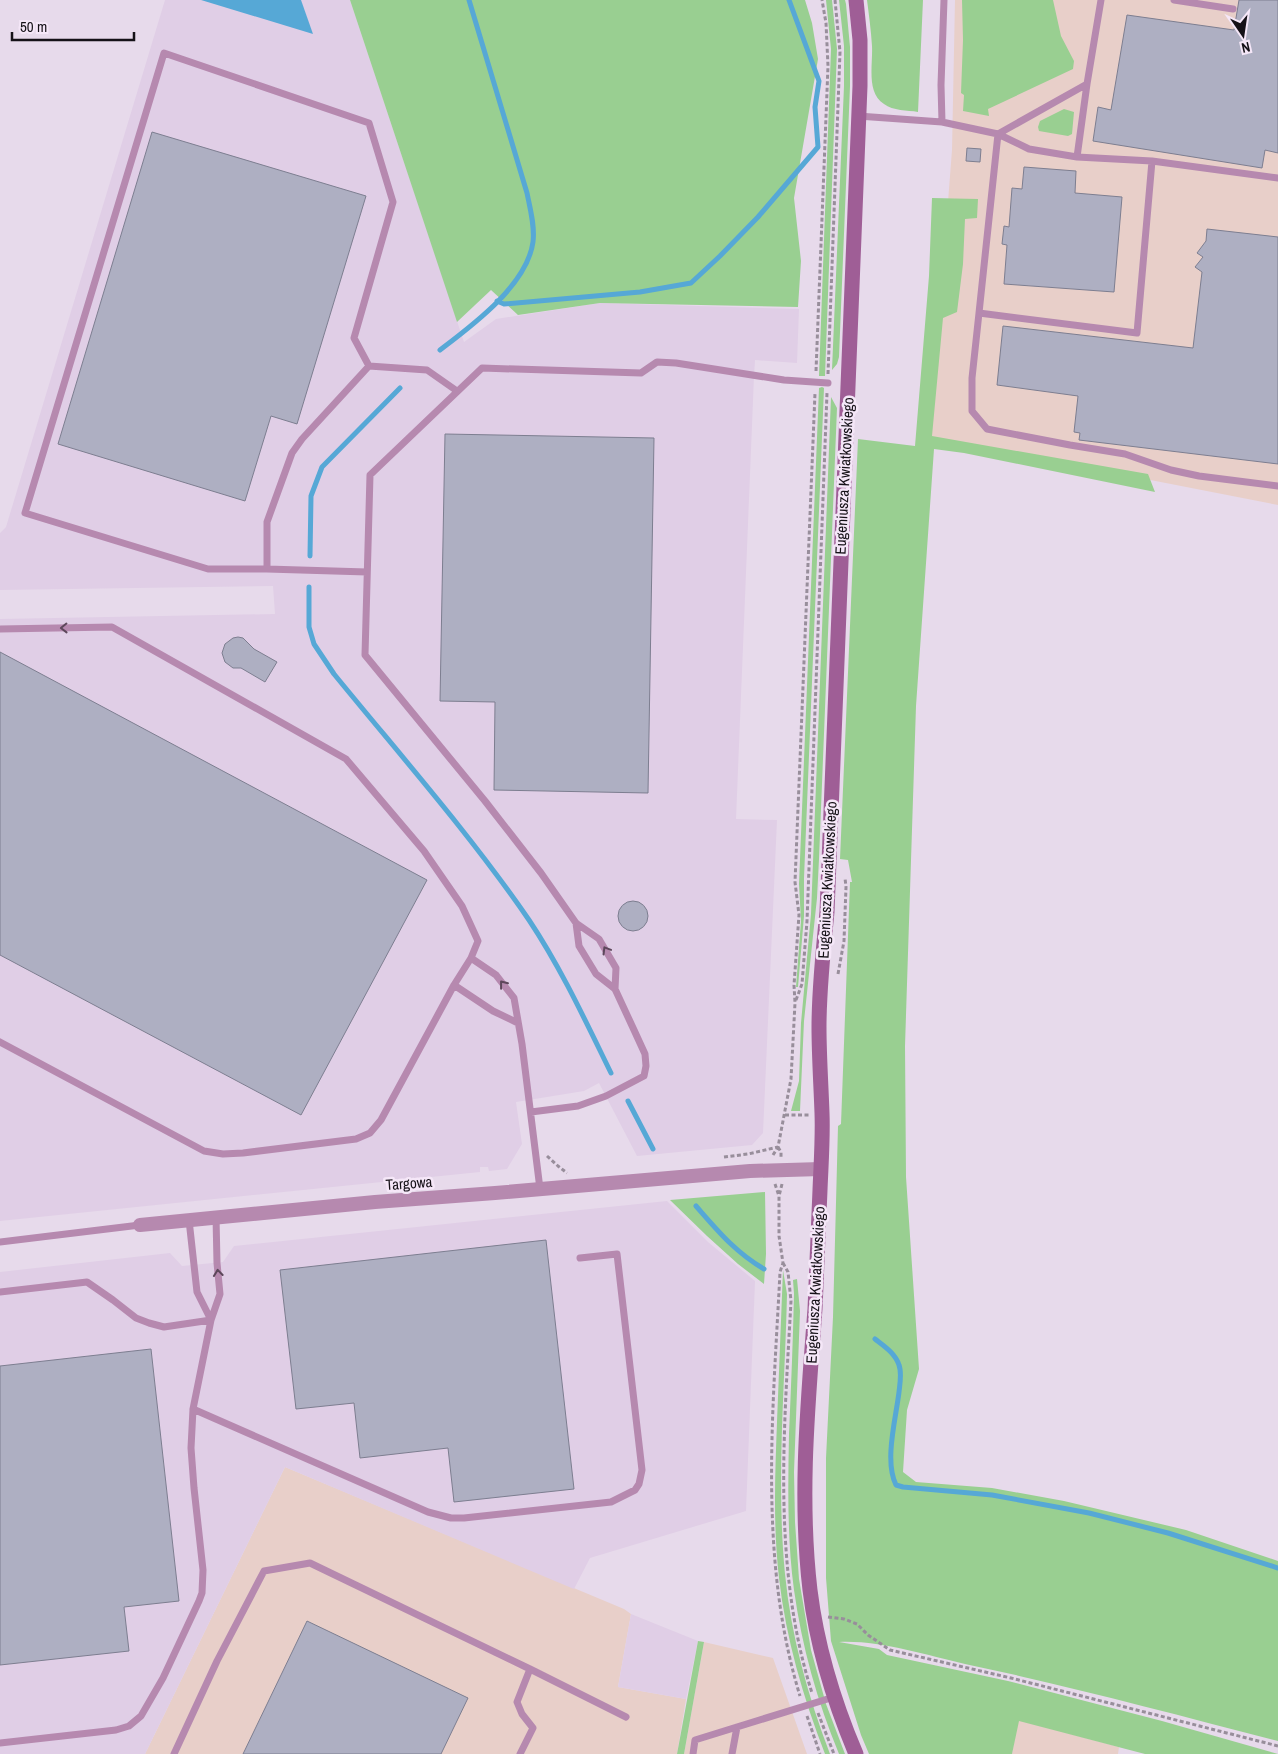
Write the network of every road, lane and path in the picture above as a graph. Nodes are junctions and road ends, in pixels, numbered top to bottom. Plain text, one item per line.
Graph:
1 (822, 0) edge
2 (835, 0) edge
3 (856, 0) edge
4 (944, 0) edge
5 (1101, 0) edge
6 (1174, 0) edge
7 (1233, 9) dead end
8 (1088, 84) junction
9 (858, 116) junction
10 (942, 122) junction
11 (998, 134) junction
12 (1077, 157) junction
13 (1152, 161) junction
14 (1278, 178) edge
15 (979, 313) junction
16 (369, 366) junction
17 (816, 382) junction
18 (828, 383) junction
19 (456, 391) junction
20 (1278, 486) edge
21 (267, 569) junction
22 (367, 572) junction
23 (0, 629) edge
24 (844, 870) dead end
25 (576, 923) junction
26 (471, 958) junction
27 (837, 983) dead end
28 (454, 985) junction
29 (615, 989) junction
30 (795, 1003) junction
31 (518, 1023) junction
32 (0, 1042) edge
33 (531, 1112) junction
34 (535, 1151) junction
35 (719, 1157) dead end
36 (821, 1169) junction
37 (570, 1174) dead end
38 (540, 1189) junction
39 (779, 1196) dead end
40 (216, 1217) junction
41 (189, 1220) junction
42 (140, 1225) joint
43 (0, 1242) edge
44 (580, 1258) dead end
45 (0, 1292) edge
46 (211, 1320) junction
47 (193, 1409) junction
48 (815, 1620) junction
49 (530, 1669) junction
50 (835, 1697) junction
51 (803, 1706) junction
52 (626, 1717) dead end
53 (737, 1727) junction
54 (0, 1743) edge
55 (1278, 1746) edge
56 (174, 1754) edge
57 (520, 1754) edge
58 (693, 1754) edge
59 (732, 1754) edge
60 (820, 1754) edge
61 (856, 1754) edge

1 - 17 path
2 - 18 path
3 - 9 main road, Eugeniusza Kwiatkowskiego
4 - 10 lane
5 - 8 lane
6 - 7 lane
8 - 11 lane
8 - 12 lane
9 - 10 lane
9 - 36 main road, Eugeniusza Kwiatkowskiego
10 - 11 lane
11 - 12 lane
11 - 15 lane
12 - 13 lane
13 - 14 lane
13 - 15 lane
15 - 20 lane
16 - 19 lane
16 - 21 lane
16 - 21 lane
17 - 18 lane
17 - 19 lane
17 - 30 path
18 - 30 path
19 - 22 lane
21 - 22 lane
22 - 25 lane
26 -> 23 lane
24 - 27 path
25 - 29 lane
29 -> 25 lane
26 - 28 lane
31 -> 26 lane
28 - 31 lane
28 - 32 lane
29 - 33 lane
30 - 35 path
31 - 33 lane
33 - 34 lane
34 - 37 path
34 - 38 lane
36 - 38 street, Targowa
36 - 48 main road, Eugeniusza Kwiatkowskiego
38 - 40 street, Targowa
39 - 51 path
40 - 41 street, Targowa
46 -> 40 lane
41 - 42 street, Targowa
41 - 46 lane
42 - 43 lane, Targowa
44 - 47 lane
45 - 46 lane
46 - 47 lane
47 - 54 lane
48 - 50 main road, Eugeniusza Kwiatkowskiego
48 - 55 path
49 - 52 lane
49 - 56 lane
49 - 57 lane
50 - 51 lane
50 - 61 main road, Eugeniusza Kwiatkowskiego
51 - 53 lane
51 - 60 path
53 - 58 lane
53 - 59 lane

